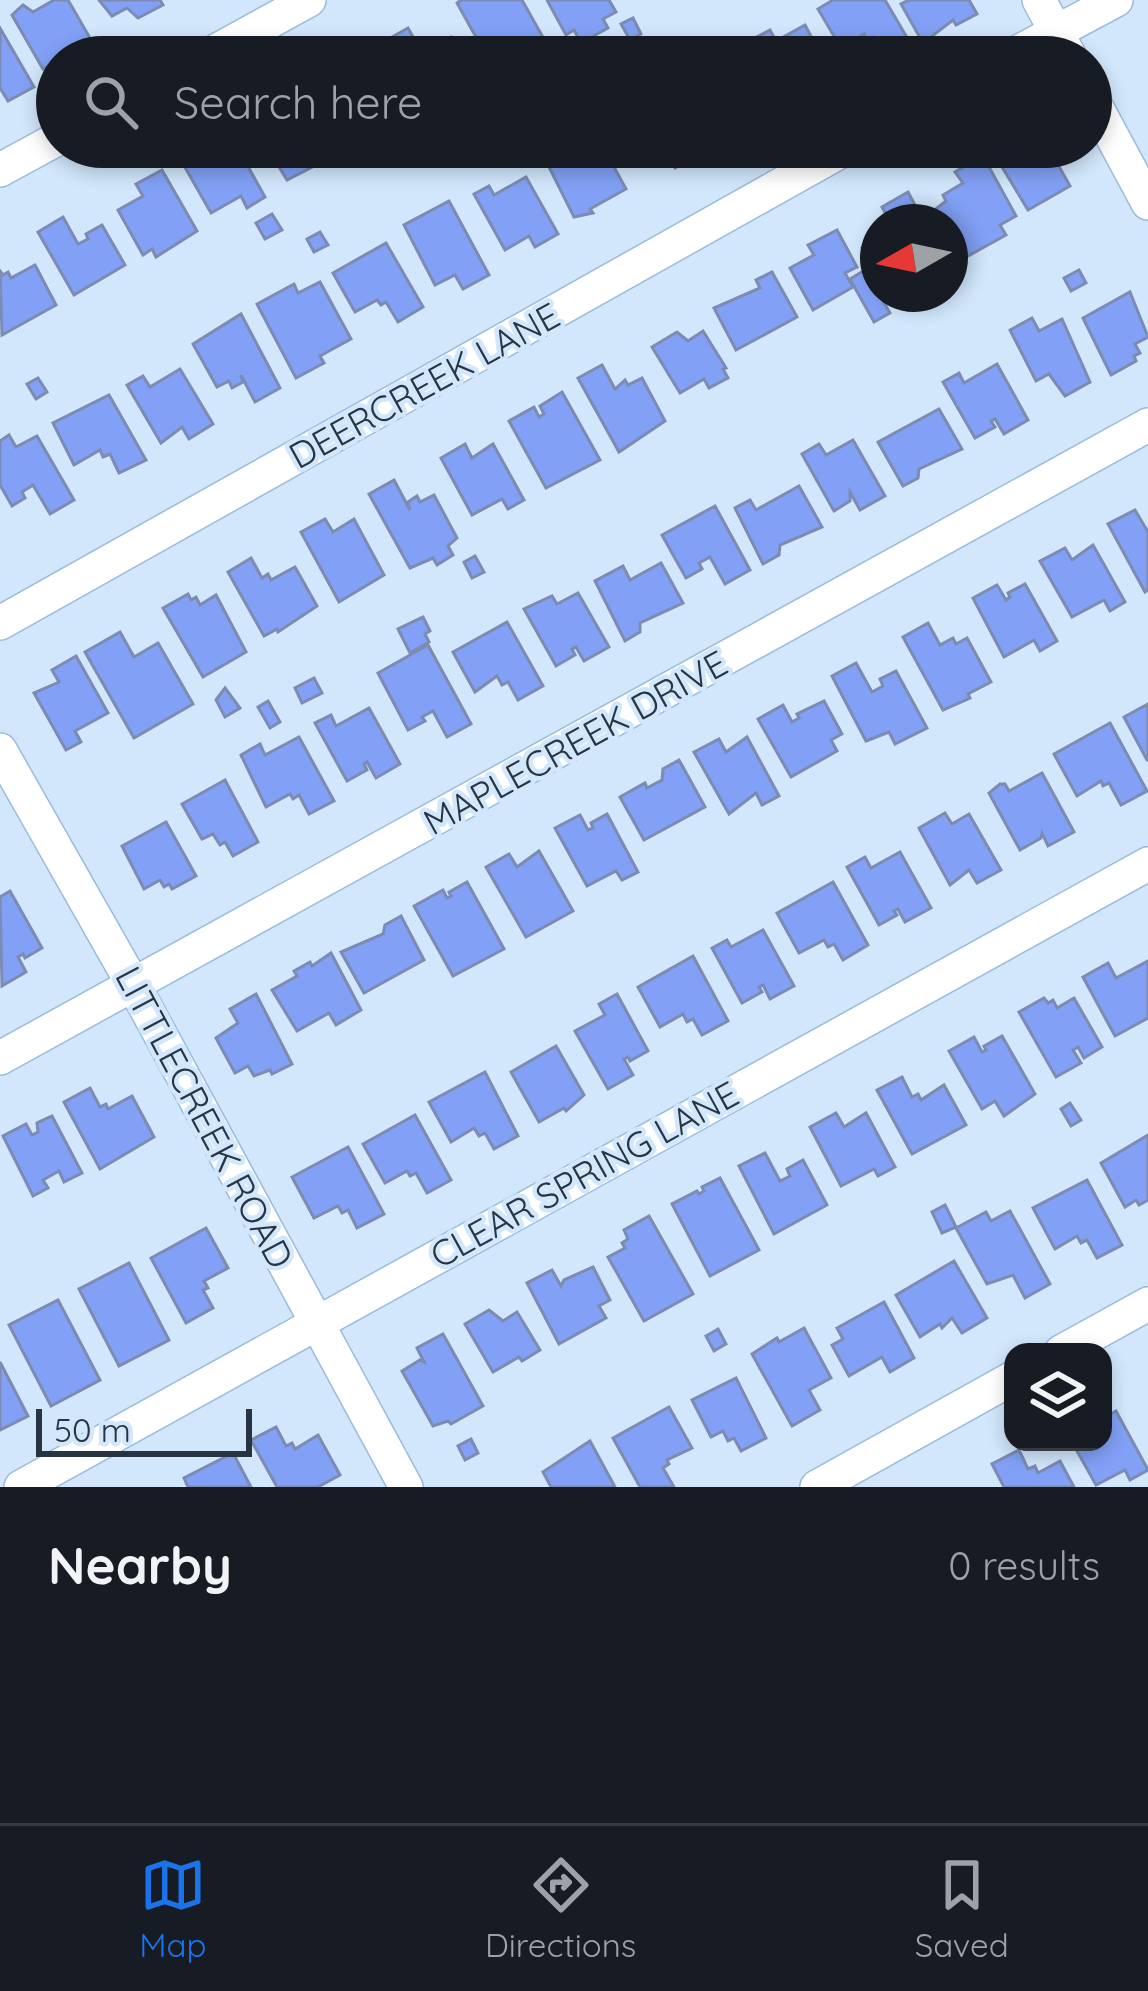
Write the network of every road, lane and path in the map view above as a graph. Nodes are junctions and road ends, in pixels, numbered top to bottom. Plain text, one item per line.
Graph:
1 (309, 0) edge
2 (1039, 0) edge
3 (1116, 0) edge
4 (244, 36) edge
5 (1059, 36) edge
6 (1073, 36) edge
7 (1112, 136) edge
8 (36, 150) edge
9 (811, 168) edge
10 (0, 170) edge
11 (1148, 203) edge
12 (1148, 425) edge
13 (0, 623) edge
14 (0, 750) edge
15 (1148, 864) edge
16 (134, 986) junction
17 (0, 1058) edge
18 (1148, 1304) edge
19 (315, 1322) junction
20 (1077, 1343) edge
21 (1004, 1383) edge
22 (21, 1487) edge
23 (406, 1487) edge
24 (817, 1487) edge

1 - 4 street
2 - 5 street
3 - 6 street
7 - 11 street
8 - 10 street
9 - 13 street, DEERCREEK LANE
12 - 16 street, MAPLECREEK DRIVE
14 - 16 street, LITTLECREEK ROAD
15 - 19 street, CLEAR SPRING LANE
16 - 17 street, MAPLECREEK DRIVE
16 - 19 street, LITTLECREEK ROAD
18 - 20 street
19 - 22 street, CLEAR SPRING LANE
19 - 23 street, LITTLECREEK ROAD
21 - 24 street

